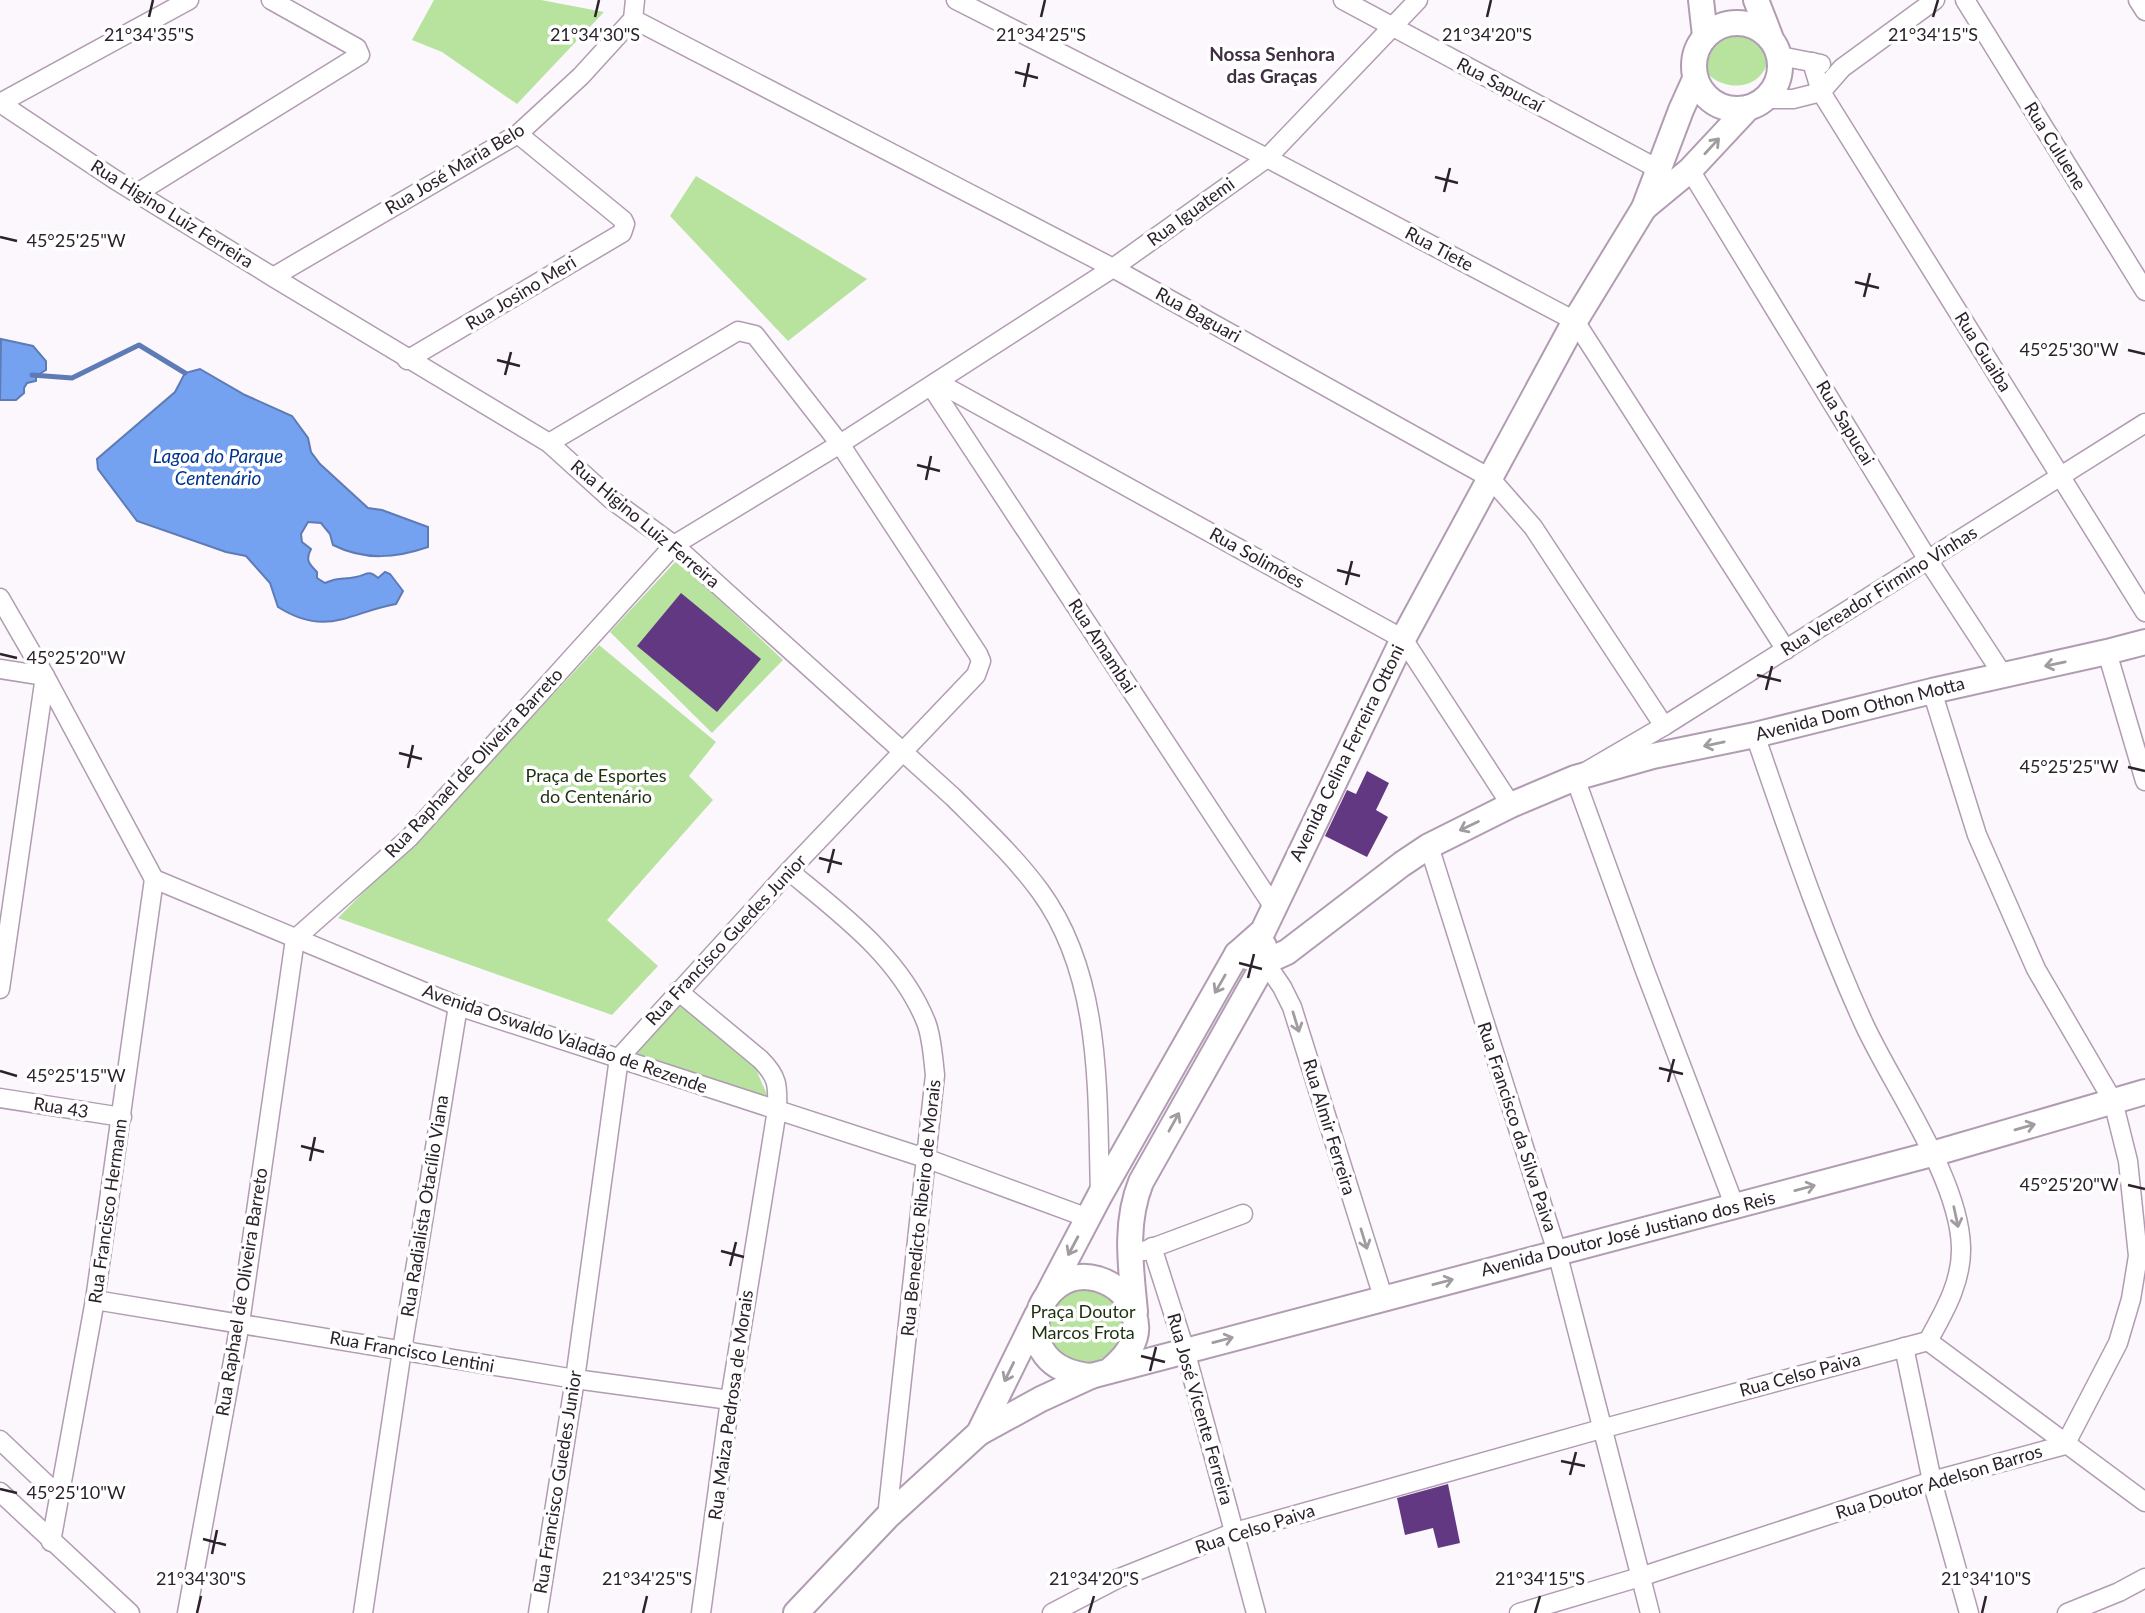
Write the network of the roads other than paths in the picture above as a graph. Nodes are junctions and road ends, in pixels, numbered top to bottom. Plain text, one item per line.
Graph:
1 (190, 0) edge
2 (271, 0) edge
3 (635, 0) edge
4 (956, 0) edge
5 (1343, 0) edge
6 (1418, 0) edge
7 (1702, 0) edge
8 (1756, 0) edge
9 (1935, 0) edge
10 (1965, 0) edge
11 (2138, 0) edge
12 (2145, 11) edge
13 (633, 19) junction
14 (1393, 28) junction
15 (1706, 36) junction
16 (1775, 46) junction
17 (1812, 62) junction
18 (1842, 68) junction
19 (1695, 79) junction
20 (1821, 92) junction
21 (0, 103) edge
22 (1757, 104) junction
23 (518, 134) junction
24 (1266, 158) junction
25 (1658, 169) junction
26 (1690, 170) junction
27 (139, 192) junction
28 (1644, 208) junction
29 (1112, 268) junction
30 (273, 277) junction
31 (2145, 291) edge
32 (1575, 321) junction
33 (407, 360) junction
34 (934, 384) junction
35 (2145, 423) edge
36 (549, 443) junction
37 (840, 444) junction
38 (2061, 476) junction
39 (1490, 478) junction
40 (674, 545) junction
41 (1928, 560) junction
42 (0, 598) edge
43 (2145, 612) edge
44 (1403, 639) junction
45 (2145, 642) edge
46 (1786, 650) junction
47 (2107, 652) junction
48 (0, 669) edge
49 (2003, 675) junction
50 (45, 676) junction
51 (1932, 691) junction
52 (1664, 726) junction
53 (1755, 735) junction
54 (901, 752) junction
55 (1575, 778) junction
56 (2145, 781) edge
57 (1511, 806) junction
58 (1429, 846) junction
59 (8, 869) edge
60 (789, 871) junction
61 (154, 879) junction
62 (1273, 906) junction
63 (1263, 931) junction
64 (295, 939) junction
65 (1237, 954) junction
66 (1265, 962) junction
67 (0, 989) edge
68 (678, 991) junction
69 (458, 1006) junction
70 (619, 1058) junction
71 (2145, 1092) edge
72 (0, 1098) edge
73 (2113, 1101) junction
74 (777, 1110) junction
75 (122, 1117) junction
76 (1932, 1154) junction
77 (928, 1159) junction
78 (1100, 1195) junction
79 (1735, 1207) junction
80 (1242, 1214) dead end
81 (1088, 1218) junction
82 (1141, 1251) junction
83 (1557, 1252) junction
84 (1383, 1297) junction
85 (95, 1300) junction
86 (1043, 1302) junction
87 (1136, 1320) junction
88 (240, 1323) junction
89 (1928, 1341) junction
90 (1903, 1347) junction
91 (402, 1350) junction
92 (1185, 1350) junction
93 (1100, 1373) junction
94 (575, 1379) junction
95 (730, 1400) junction
96 (1601, 1429) junction
97 (979, 1433) junction
98 (0, 1440) edge
99 (2065, 1445) junction
100 (1932, 1481) junction
101 (0, 1492) edge
102 (59, 1496) junction
103 (2145, 1502) edge
104 (887, 1517) junction
105 (1236, 1532) junction
106 (51, 1542) junction
107 (1640, 1577) junction
108 (2145, 1578) edge
109 (130, 1613) edge
110 (187, 1613) edge
111 (363, 1613) edge
112 (538, 1613) edge
113 (701, 1613) edge
114 (796, 1613) edge
115 (1052, 1613) edge
116 (1256, 1613) edge
117 (1519, 1613) edge
118 (1650, 1613) edge
119 (1969, 1613) edge
120 (2067, 1613) edge

1 - 21 street
2 - 27 street
3 - 13 street
4 - 24 street, Rua Tiete
5 - 14 street, Rua Sapucaí
6 - 14 street, Rua Iguatemi
7 - 15 main road, Avenida Celina Ferreira Ottoni
8 - 16 main road
9 - 18 street
10 - 31 street, Rua Culuene
11 - 12 street
13 - 23 street, Rua José Maria Belo
13 - 29 street, Rua Baguari
14 - 24 street, Rua Iguatemi
14 - 25 street, Rua Sapucaí
15 - 16 main road
15 - 19 main road, Avenida Celina Ferreira Ottoni
16 - 17 street
16 - 22 main road, Avenida Celina Ferreira Ottoni
17 - 18 street
17 - 20 street, Rua Guaiba
18 - 20 street
19 - 22 main road
19 - 25 main road, Avenida Celina Ferreira Ottoni
20 - 22 street
20 - 38 street, Rua Guaiba
21 - 27 street, Rua Higino Luiz Ferreira
26 -> 22 main road, Avenida Celina Ferreira Ottoni
23 - 30 street, Rua José Maria Belo
23 - 33 street, Rua Josino Meri
24 - 29 street, Rua Iguatemi
24 - 32 street, Rua Tiete
25 - 28 main road, Avenida Celina Ferreira Ottoni
26 - 28 main road, Avenida Celina Ferreira Ottoni
26 - 41 street, Rua Sapucai
27 - 30 street, Rua Higino Luiz Ferreira
28 - 32 main road, Avenida Celina Ferreira Ottoni
29 - 34 street, Rua Iguatemi
29 - 39 street, Rua Baguari
30 - 33 street, Rua Higino Luiz Ferreira
32 - 39 main road, Avenida Celina Ferreira Ottoni
32 - 46 street, Rua Tiete
33 - 36 street, Rua Higino Luiz Ferreira
34 - 37 street, Rua Raphael de Oliveira Barreto
34 - 44 street, Rua Solimões
34 - 62 street, Rua Amambai
35 - 38 street, Rua Vereador Firmino Vinhas
36 - 37 street, Rua Francisco Guedes Junior
36 - 40 street, Rua Higino Luiz Ferreira
37 - 40 street, Rua Raphael de Oliveira Barreto
37 - 54 street, Rua Francisco Guedes Junior
38 - 41 street, Rua Vereador Firmino Vinhas
38 - 43 street, Rua Guaiba
39 - 44 main road, Avenida Celina Ferreira Ottoni
39 - 52 street, Rua Baguari
40 - 54 street, Rua Higino Luiz Ferreira
40 - 64 street, Rua Raphael de Oliveira Barreto
41 - 46 street, Rua Vereador Firmino Vinhas
41 - 49 street, Rua Sapucai
42 - 50 street
44 - 57 street, Rua Solimões
44 - 62 main road, Avenida Celina Ferreira Ottoni
45 - 47 main road, Avenida Dom Othon Motta
46 - 52 street, Rua Vereador Firmino Vinhas
47 -> 49 main road, Avenida Dom Othon Motta
47 - 56 street
48 - 50 street
49 - 51 main road, Avenida Dom Othon Motta
50 - 59 street
50 - 61 street
51 - 53 main road, Avenida Dom Othon Motta
51 - 73 street, Rua Doutor Adelson Barros
52 - 55 street, Rua Vereador Firmino Vinhas
53 -> 55 main road, Avenida Dom Othon Motta
53 - 76 street
54 - 60 street, Rua Francisco Guedes Junior
54 - 78 street, Rua Higino Luiz Ferreira
55 - 57 main road, Avenida Dom Othon Motta
55 - 79 street
57 -> 58 main road, Avenida Dom Othon Motta
58 - 66 main road, Avenida Dom Othon Motta
58 - 83 street, Rua Francisco da Silva Paiva
59 - 67 street
60 - 68 street, Rua Francisco Guedes Junior
60 - 77 street, Rua Benedicto Ribeiro de Morais
61 - 64 street, Avenida Oswaldo Valadão de Rezende
61 - 75 street, Rua Francisco Hermann
62 - 63 main road, Avenida Celina Ferreira Ottoni
63 - 65 main road, Avenida Celina Ferreira Ottoni
63 - 66 main road
64 - 69 street, Avenida Oswaldo Valadão de Rezende
64 - 88 street, Rua Raphael de Oliveira Barreto
65 - 66 main road
65 -> 78 main road, Avenida Celina Ferreira Ottoni
82 -> 66 main road
66 -> 84 street, Rua Almir Ferreira
68 - 70 street, Rua Francisco Guedes Junior
68 - 74 street, Rua Maiza Pedrosa de Morais
69 - 70 street, Avenida Oswaldo Valadão de Rezende
69 - 91 street, Rua Radialista Otacílio Viana
70 - 74 street, Avenida Oswaldo Valadão de Rezende
70 - 94 street, Rua Francisco Guedes Junior
71 - 73 main road, Avenida Doutor José Justiano dos Reis
72 - 75 street, Rua 43
76 -> 73 main road, Avenida Doutor José Justiano dos Reis
73 - 99 street, Rua Doutor Adelson Barros
74 - 77 street, Avenida Oswaldo Valadão de Rezende
74 - 95 street, Rua Maiza Pedrosa de Morais
75 - 85 street, Rua Francisco Hermann
79 -> 76 main road, Avenida Doutor José Justiano dos Reis
76 -> 89 street
77 - 81 street, Avenida Oswaldo Valadão de Rezende
77 - 104 street, Rua Benedicto Ribeiro de Morais
78 - 81 main road, Avenida Celina Ferreira Ottoni
79 - 83 main road, Avenida Doutor José Justiano dos Reis
80 - 82 street
81 -> 86 main road, Avenida Celina Ferreira Ottoni
82 - 87 main road
82 - 92 street, Rua José Vicente Ferreira
84 -> 83 main road, Avenida Doutor José Justiano dos Reis
83 - 96 street, Rua Francisco da Silva Paiva
92 -> 84 main road, Avenida Doutor José Justiano dos Reis
85 - 88 street, Rua Francisco Lentini
85 - 102 street, Rua Francisco Hermann
86 - 87 main road
86 - 93 main road
86 -> 97 main road, Avenida Celina Ferreira Ottoni
87 - 93 main road
88 - 91 street, Rua Francisco Lentini
88 - 110 street, Rua Raphael de Oliveira Barreto
89 - 90 street, Rua Celso Paiva
89 - 99 street
90 - 96 street, Rua Celso Paiva
90 - 100 street
91 - 94 street, Rua Francisco Lentini
91 - 111 street, Rua Radialista Otacílio Viana
92 - 93 main road, Avenida Doutor José Justiano dos Reis
92 - 105 street, Rua José Vicente Ferreira
93 - 97 main road, Avenida Doutor José Justiano dos Reis
94 - 95 street, Rua Francisco Lentini
94 - 112 street, Rua Francisco Guedes Junior
95 - 113 street, Rua Maiza Pedrosa de Morais
96 - 105 street, Rua Celso Paiva
96 - 107 street, Rua Francisco da Silva Paiva
97 - 104 main road, Avenida Celina Ferreira Ottoni
98 - 102 street
99 - 100 street, Rua Doutor Adelson Barros
99 - 103 street
100 - 107 street, Rua Doutor Adelson Barros
100 - 119 street
101 - 106 street
102 - 106 street, Rua Francisco Hermann
104 - 114 main road, Avenida Celina Ferreira Ottoni
105 - 115 street, Rua Celso Paiva
105 - 116 street, Rua José Vicente Ferreira
106 - 109 street
107 - 117 street, Rua Doutor Adelson Barros
107 - 118 street, Rua Francisco da Silva Paiva
108 - 120 street

